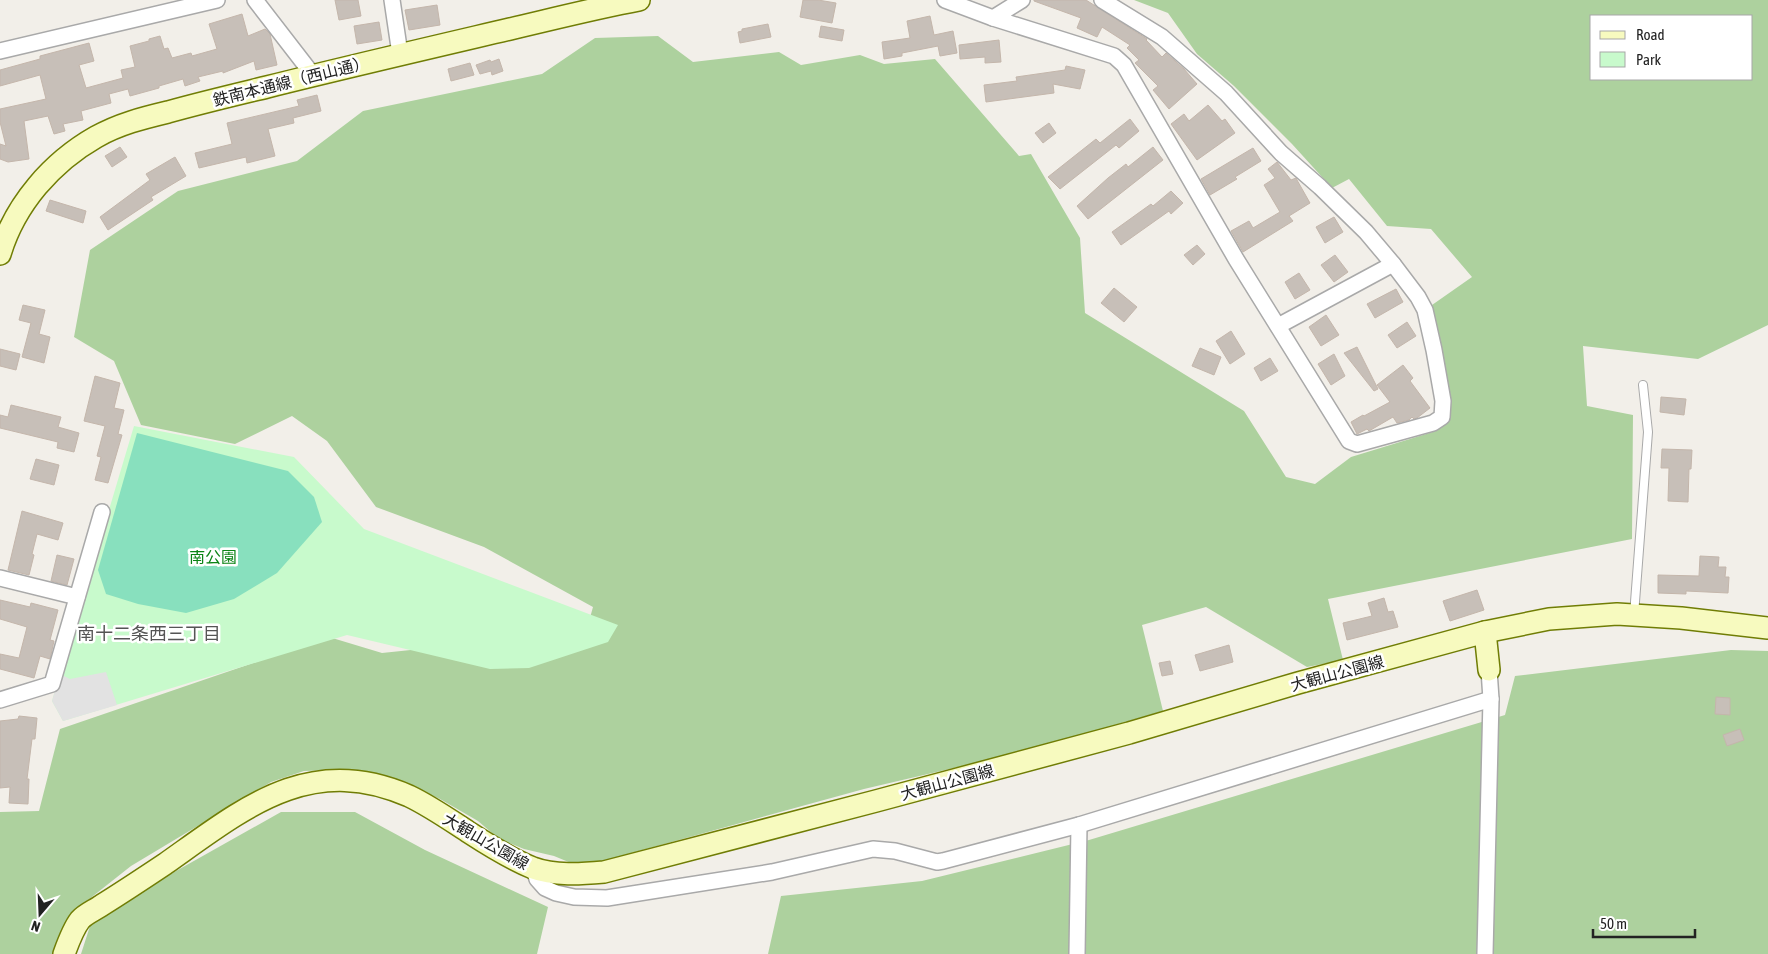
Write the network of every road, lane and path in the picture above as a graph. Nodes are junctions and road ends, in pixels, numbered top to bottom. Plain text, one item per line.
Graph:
1 (217, 0) edge
2 (254, 0) edge
3 (392, 0) edge
4 (945, 0) edge
5 (1022, 0) edge
6 (1102, 0) edge
7 (628, 1) edge
8 (993, 18) junction
9 (0, 51) edge
10 (400, 54) junction
11 (313, 75) junction
12 (0, 254) edge
13 (1393, 264) junction
14 (1278, 326) junction
15 (1643, 385) dead end
16 (102, 512) dead end
17 (0, 578) edge
18 (77, 597) junction
19 (1634, 616) junction
20 (1768, 628) edge
21 (1484, 632) junction
22 (1489, 670) joint
23 (1492, 699) junction
24 (0, 700) edge
25 (1079, 825) junction
26 (534, 869) junction
27 (64, 954) edge
28 (1077, 954) edge
29 (1485, 954) edge

1 - 9 street
2 - 11 street
3 - 10 street
4 - 8 street
5 - 8 street
6 - 13 street
7 - 10 main road, 鉄南本通線（西山通）
8 - 14 street
10 - 11 main road, 鉄南本通線（西山通）
11 - 12 main road, 鉄南本通線（西山通）
13 - 14 street
13 - 14 street
15 - 19 lane
16 - 18 street
17 - 18 street
18 - 24 street
19 - 20 main road, 大観山公園線
19 - 21 main road, 大観山公園線
21 - 22 main road
21 - 26 main road, 大観山公園線
22 - 23 street
23 - 25 street
23 - 29 street
25 - 26 street
25 - 28 street
26 - 27 main road, 大観山公園線

